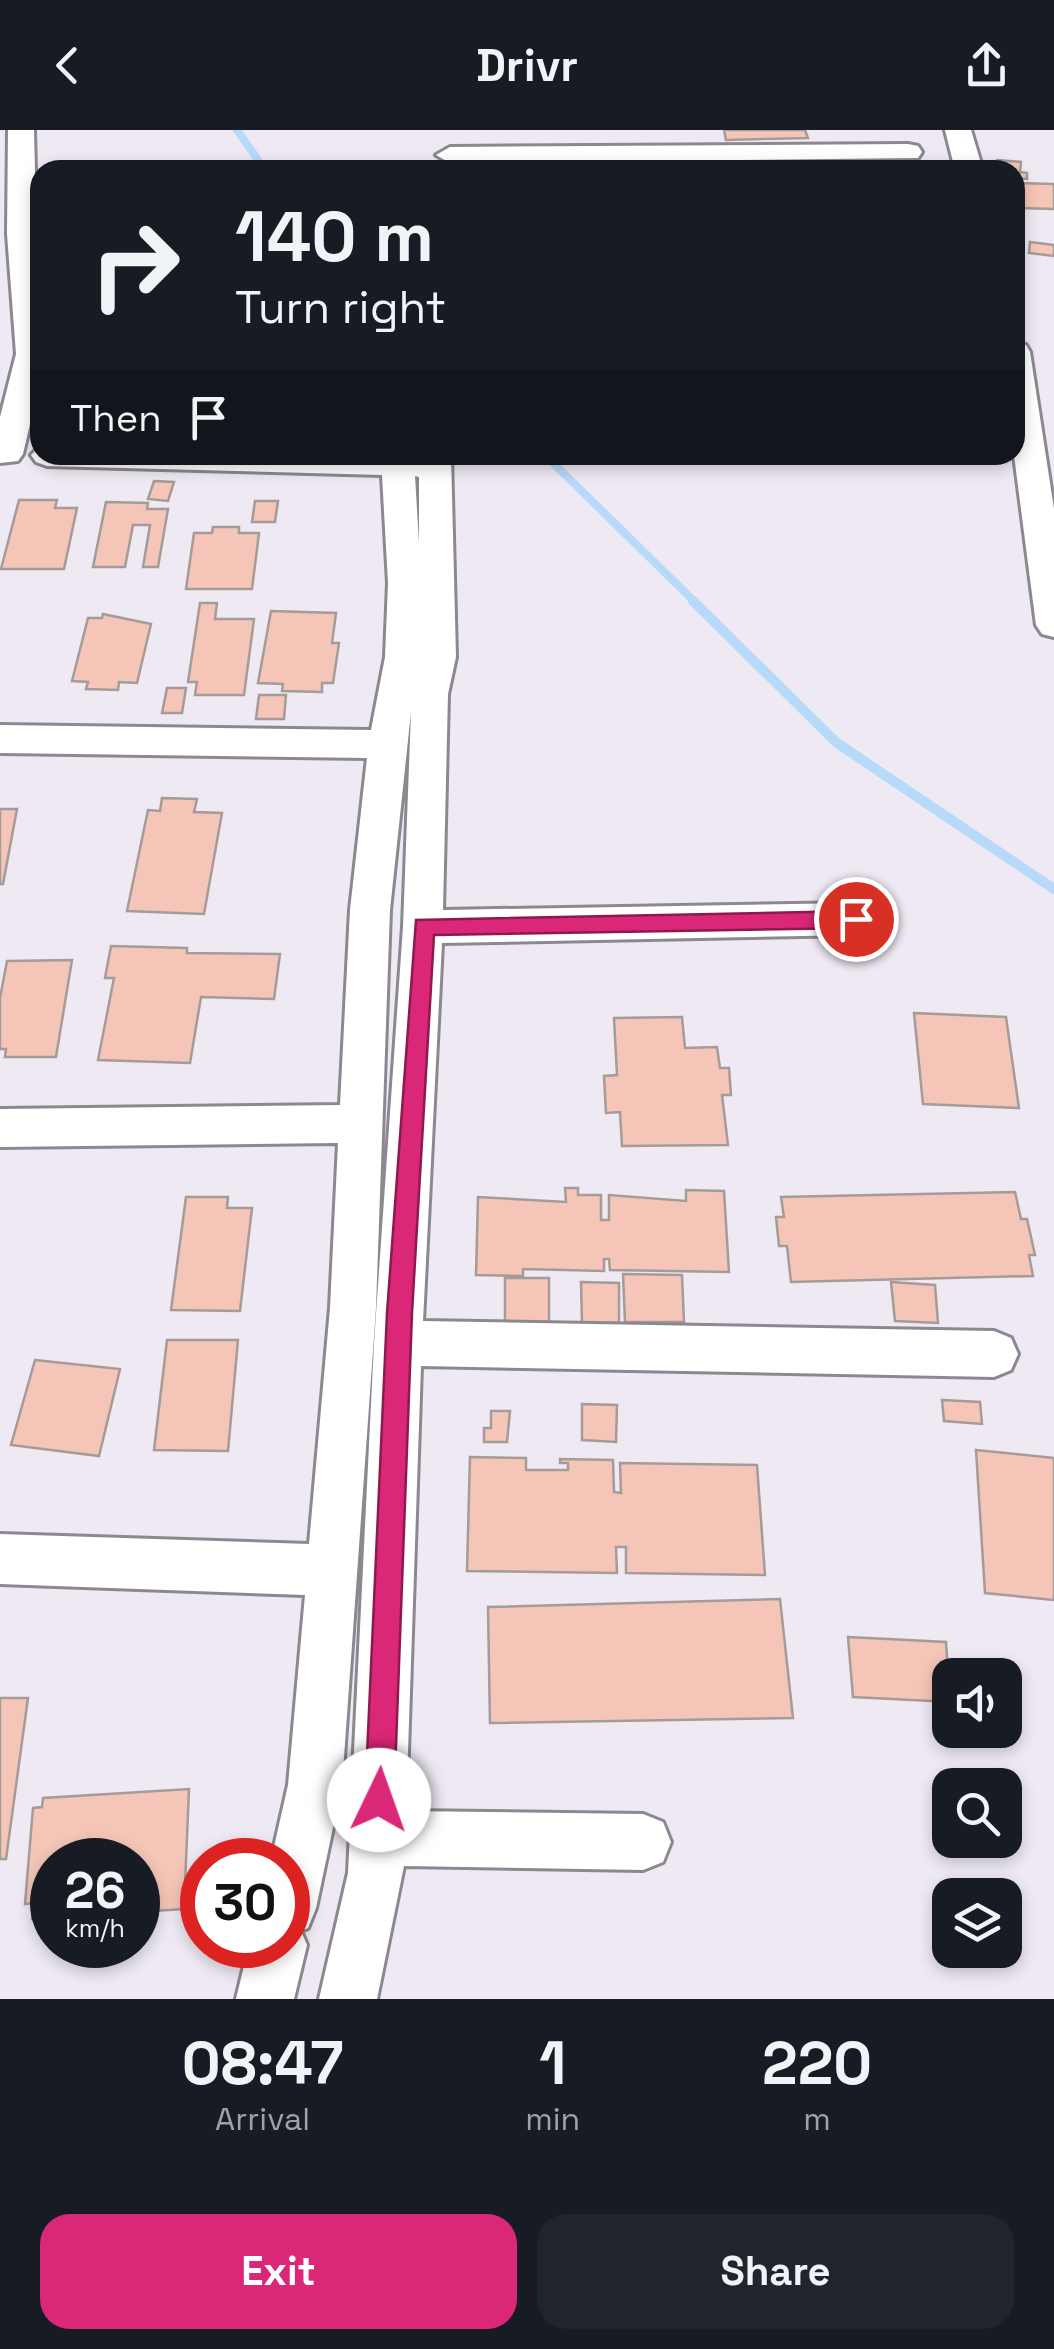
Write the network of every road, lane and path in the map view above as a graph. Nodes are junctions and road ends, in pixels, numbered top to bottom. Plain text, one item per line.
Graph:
1 (21, 130) edge
2 (958, 130) edge
3 (450, 152) edge
4 (484, 152) edge
5 (908, 152) dead end
6 (966, 160) edge
7 (30, 310) edge
8 (30, 354) edge
9 (1025, 422) edge
10 (4, 454) edge
11 (30, 455) edge
12 (396, 465) edge
13 (434, 465) edge
14 (1054, 625) edge
15 (0, 739) edge
16 (388, 744) junction
17 (856, 919) dead end
18 (423, 926) junction
19 (361, 1124) junction
20 (0, 1128) edge
21 (398, 1343) junction
22 (994, 1354) dead end
23 (0, 1559) edge
24 (332, 1570) junction
25 (303, 1838) edge
26 (378, 1838) junction
27 (643, 1842) dead end
28 (272, 1968) edge
29 (265, 1999) edge
30 (348, 1999) edge

1 - 7 street
2 - 6 street
3 - 4 street
4 - 5 street
8 - 10 street
9 - 14 street
10 - 11 street
12 - 16 street
13 - 18 street
15 - 16 street
16 - 19 street
17 - 18 street
18 - 21 street
19 - 20 street
19 - 24 street
21 - 22 street
21 - 26 street
23 - 24 street
24 - 25 street
26 - 27 street
26 - 30 street
28 - 29 street

